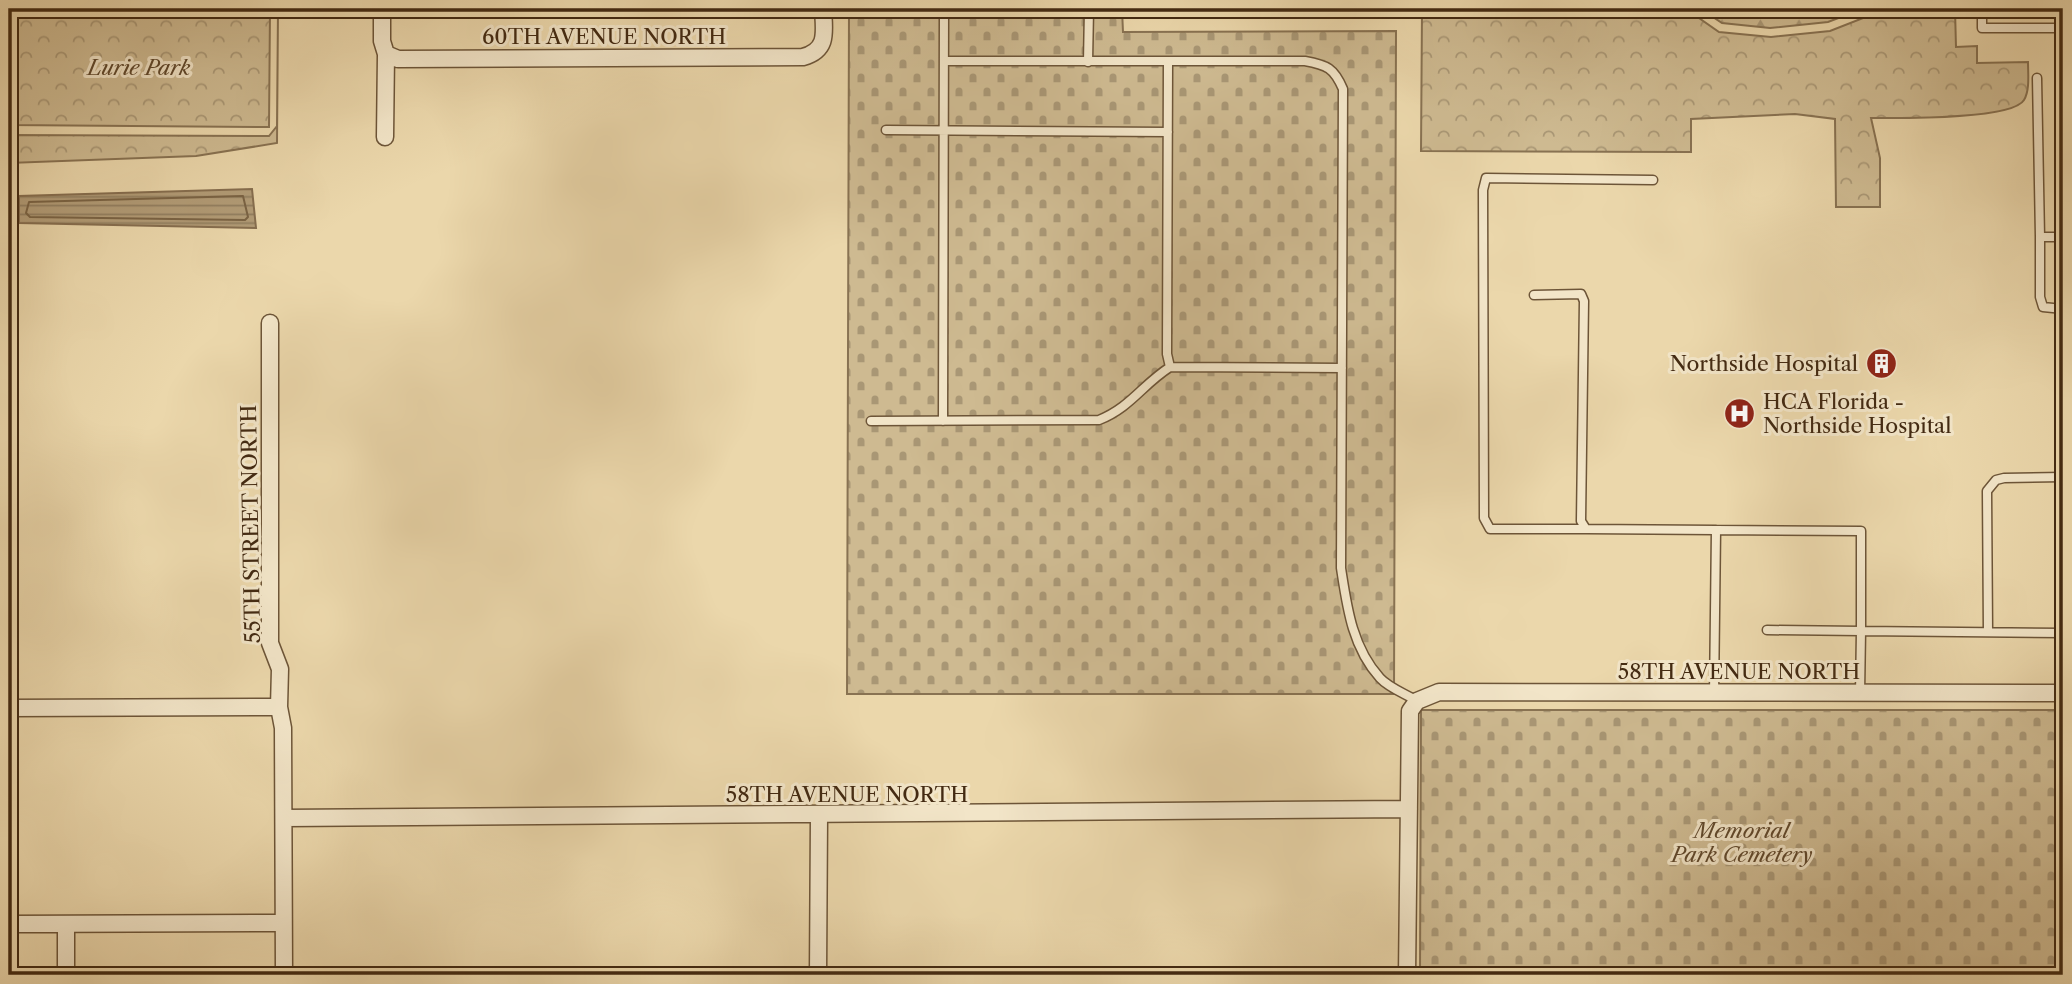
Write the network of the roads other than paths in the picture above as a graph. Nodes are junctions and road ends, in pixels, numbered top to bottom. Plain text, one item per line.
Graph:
1 (382, 9) edge
2 (823, 9) edge
3 (944, 9) edge
4 (1088, 9) edge
5 (1982, 9) edge
6 (2063, 28) edge
7 (386, 54) junction
8 (944, 61) junction
9 (1168, 61) junction
10 (1088, 62) junction
11 (2037, 78) dead end
12 (886, 130) dead end
13 (943, 130) junction
14 (1168, 132) junction
15 (385, 136) dead end
16 (1653, 180) dead end
17 (2040, 237) junction
18 (2063, 237) edge
19 (1534, 295) dead end
20 (2063, 309) edge
21 (270, 323) dead end
22 (1170, 367) junction
23 (1342, 368) junction
24 (870, 421) dead end
25 (943, 421) junction
26 (2063, 477) edge
27 (1586, 528) junction
28 (1716, 530) junction
29 (1768, 630) dead end
30 (1861, 631) junction
31 (1988, 632) junction
32 (2063, 633) edge
33 (2063, 693) edge
34 (1860, 694) junction
35 (1714, 695) junction
36 (1417, 701) junction
37 (279, 707) junction
38 (9, 708) edge
39 (1409, 810) junction
40 (819, 816) junction
41 (285, 818) junction
42 (9, 923) edge
43 (65, 923) junction
44 (282, 923) junction
45 (65, 975) edge
46 (284, 975) edge
47 (818, 975) edge
48 (1407, 975) edge

1 - 7 street
2 - 7 street, 60TH AVENUE NORTH
3 - 8 lane
4 - 10 lane
5 - 6 lane
7 - 15 street
8 - 10 lane
8 - 13 lane
9 - 10 lane
9 - 14 lane
9 - 23 lane
11 - 17 lane
12 - 13 lane
13 - 14 lane
13 - 25 lane
14 - 22 lane
16 - 27 lane
17 - 18 lane
17 - 20 lane
19 - 27 lane
21 - 37 street, 55TH STREET NORTH
22 - 23 lane
22 - 25 lane
23 - 36 lane
24 - 25 lane
26 - 31 lane
27 - 28 lane
28 - 30 lane
28 - 35 lane
29 - 30 lane
30 - 31 lane
30 - 34 lane
31 - 32 lane
33 - 34 street, 58TH AVENUE NORTH
34 - 35 street, 58TH AVENUE NORTH
35 - 36 street, 58TH AVENUE NORTH
36 - 39 street
37 - 38 street
37 - 41 street, 55TH STREET NORTH
39 - 40 street, 58TH AVENUE NORTH
39 - 48 street
40 - 41 street, 58TH AVENUE NORTH
40 - 47 street
41 - 44 street, 55TH STREET NORTH
42 - 43 street
43 - 44 street
43 - 45 street
44 - 46 street, 55TH STREET NORTH

